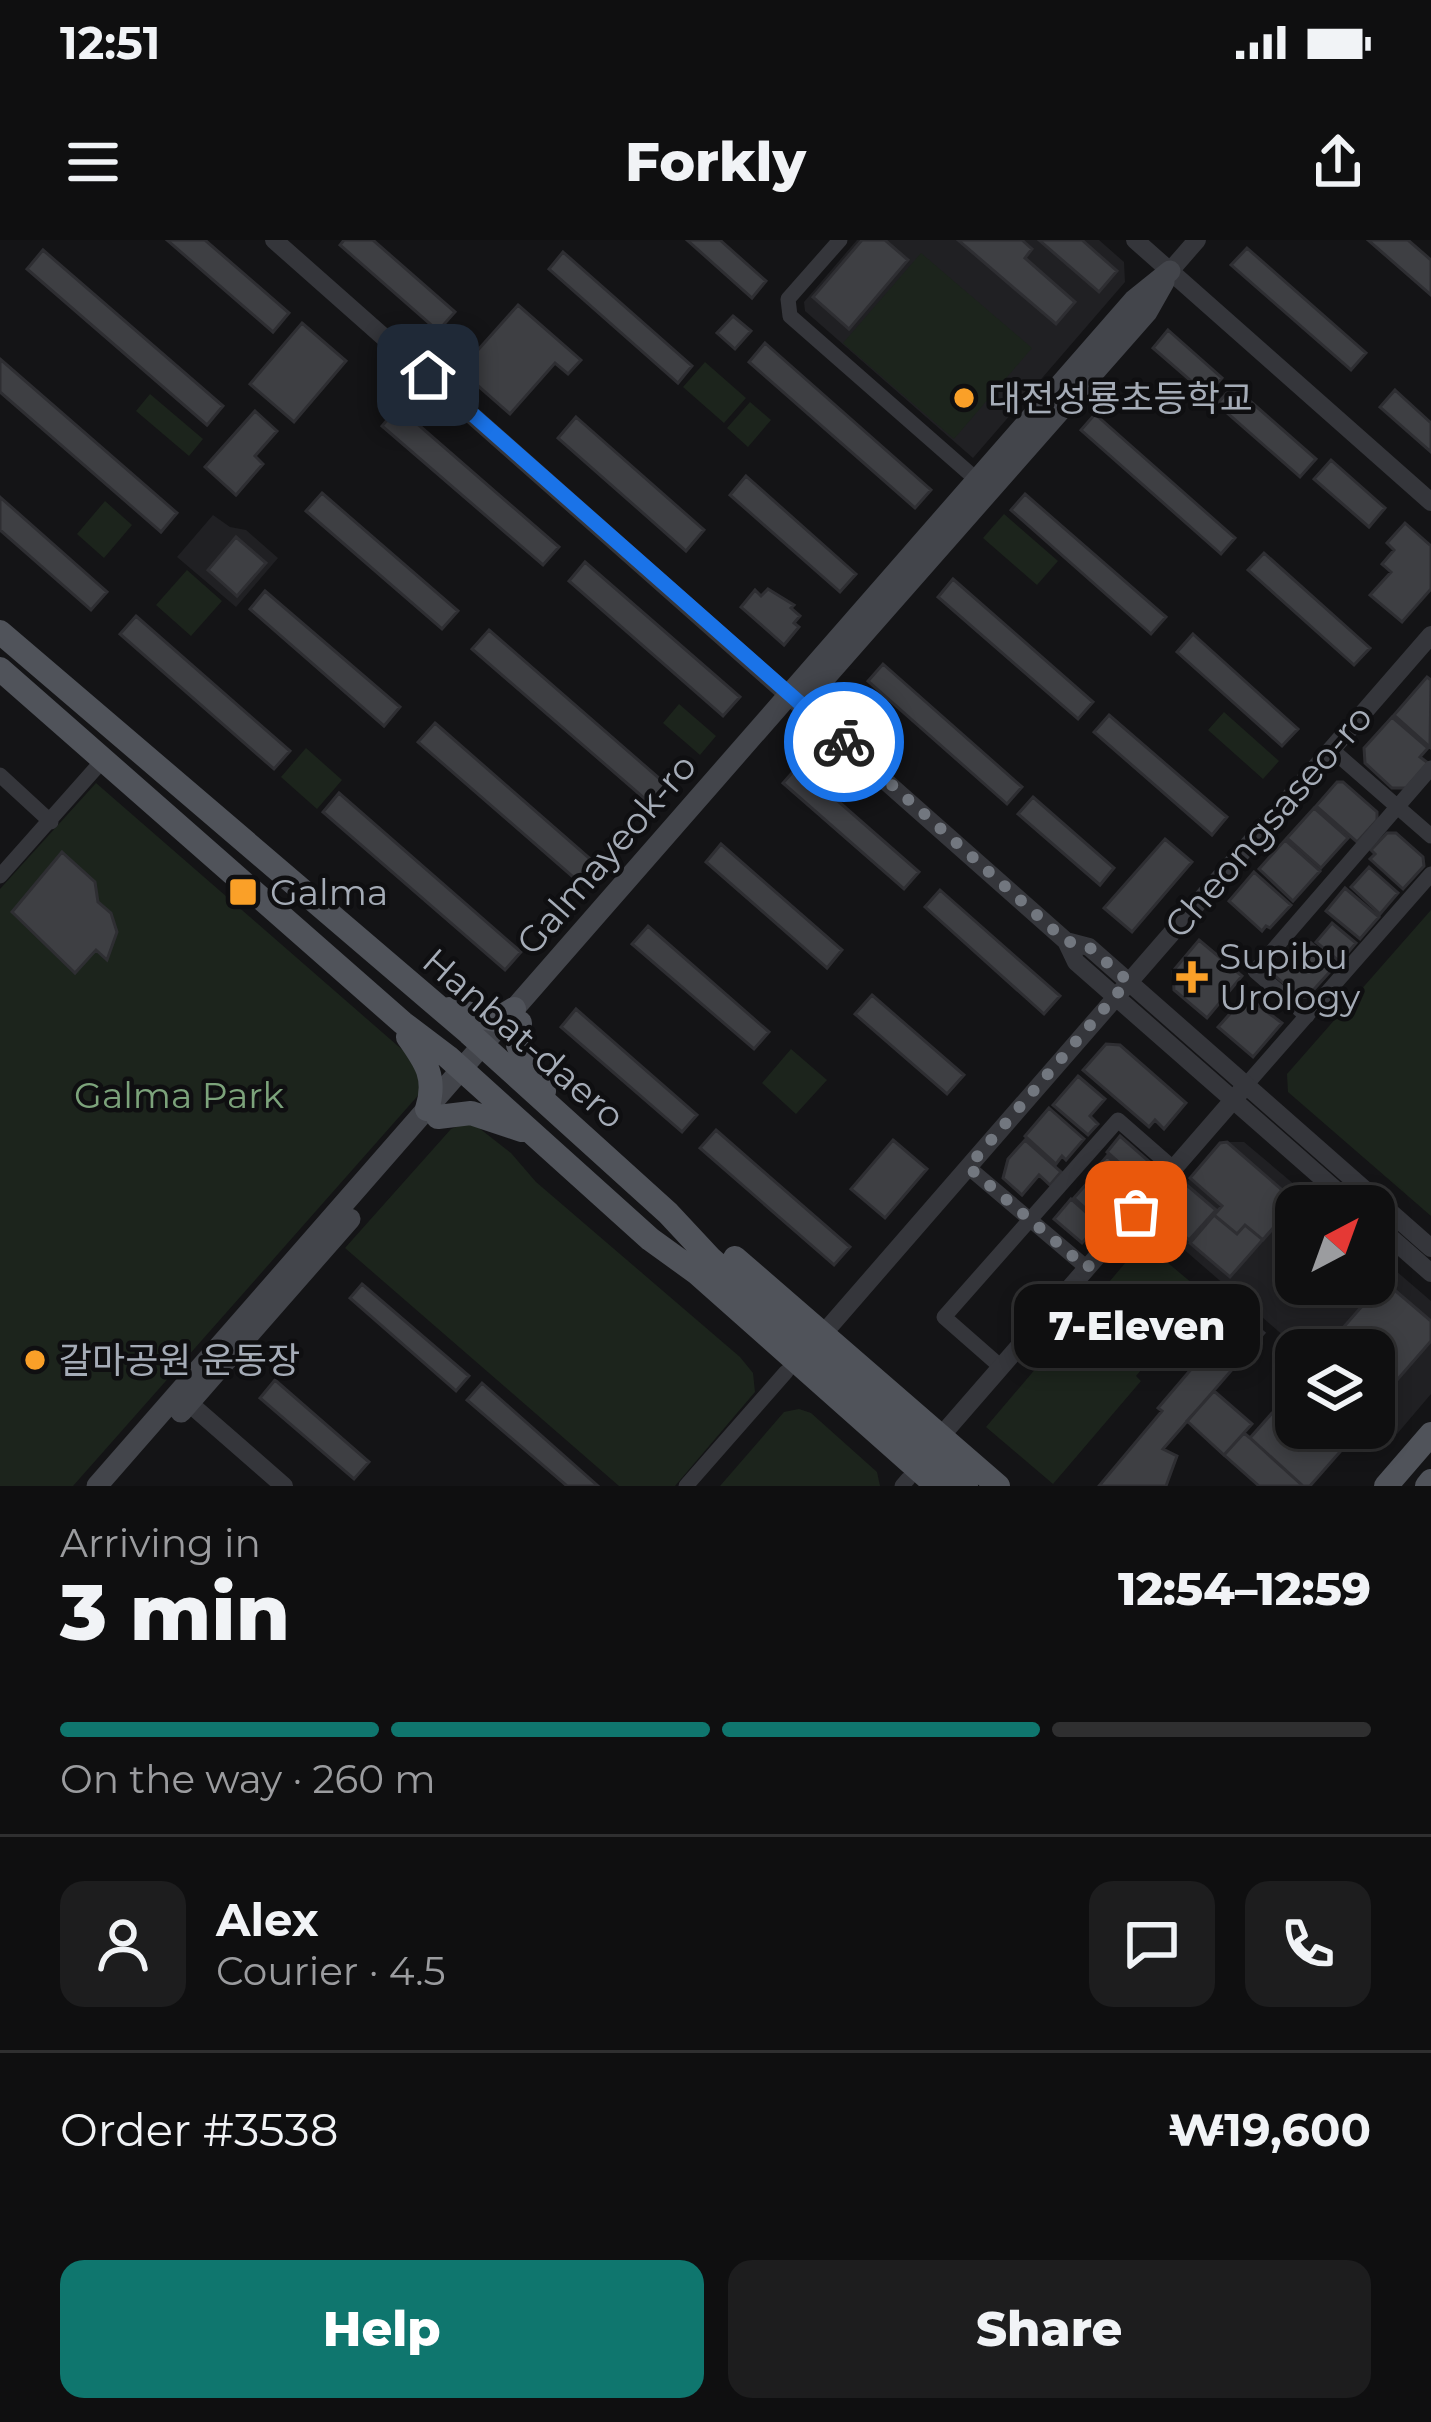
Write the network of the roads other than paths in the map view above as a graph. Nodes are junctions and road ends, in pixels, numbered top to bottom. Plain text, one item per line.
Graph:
1 (274, 240) edge
2 (840, 240) edge
3 (1135, 240) edge
4 (1197, 240) edge
5 (1170, 271) junction
6 (977, 480) junction
7 (1431, 502) edge
8 (1431, 634) edge
9 (1, 635) edge
10 (0, 669) edge
11 (796, 699) junction
12 (1331, 749) junction
13 (104, 760) junction
14 (1431, 767) edge
15 (0, 776) edge
16 (1397, 807) junction
17 (51, 822) junction
18 (1431, 836) edge
19 (1431, 874) edge
20 (0, 876) edge
21 (1121, 989) junction
22 (424, 997) junction
23 (517, 1016) junction
24 (1307, 1016) junction
25 (403, 1023) junction
26 (488, 1050) junction
27 (467, 1074) junction
28 (1239, 1093) junction
29 (552, 1110) junction
30 (432, 1113) junction
31 (536, 1135) junction
32 (968, 1167) junction
33 (1174, 1168) junction
34 (1333, 1185) edge
35 (668, 1213) junction
36 (1030, 1220) junction
37 (650, 1239) junction
38 (1395, 1241) edge
39 (1431, 1248) edge
40 (1087, 1268) junction
41 (1431, 1273) edge
42 (823, 1334) junction
43 (1000, 1367) junction
44 (786, 1372) junction
45 (183, 1399) junction
46 (1431, 1434) edge
47 (941, 1436) junction
48 (909, 1484) edge
49 (97, 1486) edge
50 (116, 1486) edge
51 (284, 1486) edge
52 (686, 1486) edge
53 (937, 1486) edge
54 (966, 1486) edge
55 (998, 1486) edge
56 (1387, 1486) edge

1 - 11 street
2 - 6 street
3 - 5 street
4 - 5 street, Galmayeok-ro
5 - 6 main road, Galmayeok-ro
5 - 7 street
5 - 11 main road, Galmayeok-ro
6 - 11 main road, Galmayeok-ro
8 - 12 street, Cheongsaseo-ro
9 - 22 main road, Hanbat-daero
10 - 13 main road, Hanbat-daero
11 - 21 street
11 - 23 main road, Galmayeok-ro
12 - 16 street
12 - 21 street, Cheongsaseo-ro
13 - 17 street
13 - 25 main road, Hanbat-daero
14 - 16 street
15 - 17 street
16 - 18 street
16 - 24 street
17 - 20 street
19 - 24 street
21 - 28 street
21 - 32 street, Cheongsaseo-ro
22 - 23 main road
22 - 26 main road, Hanbat-daero
23 - 26 main road, Galmayeok-ro
23 - 29 main road
24 - 28 street
25 - 27 main road, Hanbat-daero
25 - 30 main road
26 - 27 main road, Galmayeok-ro
26 - 29 main road, Hanbat-daero
27 - 30 main road, Galmayeok-ro
27 - 31 main road, Hanbat-daero
28 - 33 street
28 - 34 street
28 - 39 street
29 - 35 main road, Hanbat-daero
30 - 31 main road
30 - 45 main road, Galmayeok-ro
31 - 37 main road, Hanbat-daero
32 - 36 street
32 - 42 street, Cheongsaseo-ro
33 - 36 street
33 - 40 street
35 - 42 main road
35 - 54 main road, Hanbat-daero
36 - 40 street
36 - 43 street
37 - 44 main road
37 - 53 main road, Hanbat-daero
38 - 41 street
40 - 43 street
42 - 47 main road
43 - 47 street
44 - 48 main road
44 - 52 street
45 - 49 main road, Galmayeok-ro
45 - 50 main road, Galmayeok-ro
45 - 51 street
46 - 56 main road
47 - 55 main road

